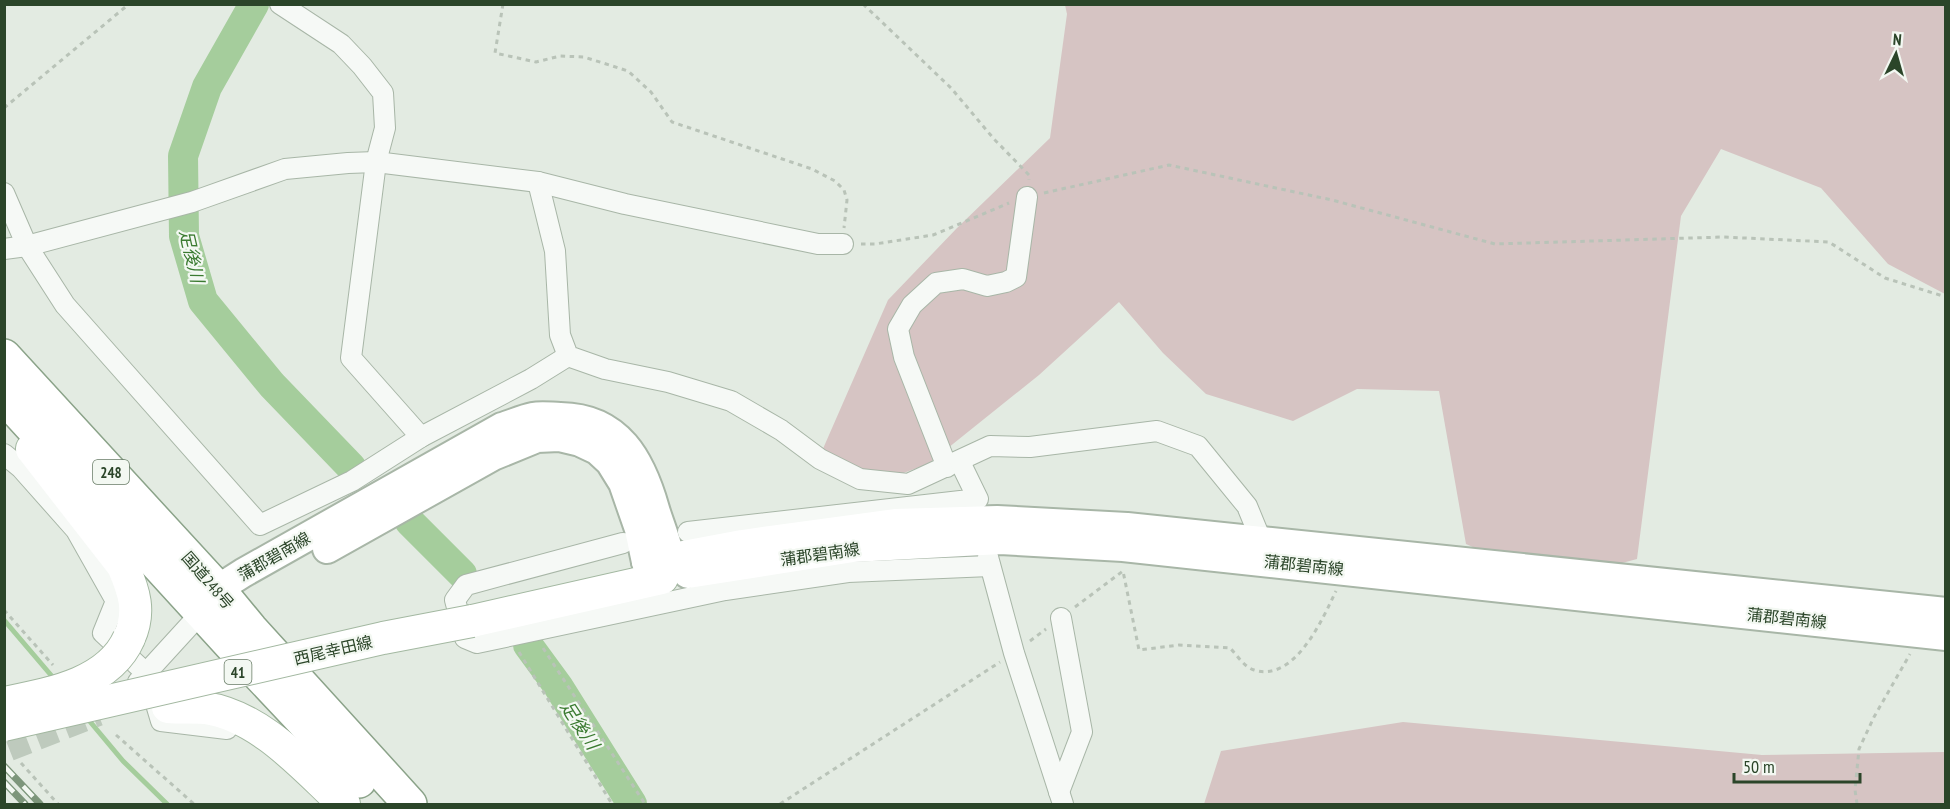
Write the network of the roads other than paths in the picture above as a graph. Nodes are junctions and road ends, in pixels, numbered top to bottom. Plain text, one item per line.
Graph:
1 (280, 4) edge
2 (376, 162) junction
3 (538, 182) junction
4 (4, 193) edge
5 (1027, 197) road end
6 (843, 244) road end
7 (27, 246) junction
8 (4, 249) edge
9 (4, 356) edge
10 (568, 356) junction
11 (9, 402) edge
12 (421, 437) junction
13 (4, 454) edge
14 (953, 465) junction
15 (687, 532) dead end
16 (1261, 540) junction
17 (650, 560) junction
18 (216, 601) junction
19 (1946, 612) edge
20 (471, 615) junction
21 (1061, 618) road end
22 (1935, 635) edge
23 (147, 674) junction
24 (4, 703) edge
25 (99, 716) tunnel mouth
26 (4, 717) edge
27 (4, 726) edge
28 (227, 729) dead end
29 (13, 753) edge
30 (1061, 798) edge
31 (344, 804) edge
32 (380, 804) edge
33 (410, 804) edge

1 - 2 street
2 - 3 street
2 - 7 street
2 - 12 street
3 - 6 street
3 - 10 street
4 - 7 street
5 - 14 street
7 - 8 street
7 - 12 street
9 - 18 highway, 国道248号 / 248
10 - 12 street
10 - 14 street
11 - 18 highway, 国道248号 / 248
11 - 24 main road, bridge
13 - 23 street
14 - 15 street
14 - 16 street
16 - 17 main road, 蒲郡碧南線
16 - 19 main road, 蒲郡碧南線
17 - 18 main road, 蒲郡碧南線
17 - 20 main road, 西尾幸田線 / 41
17 - 22 main road, 蒲郡碧南線
17 - 30 street
18 - 23 street
18 - 32 highway, 国道248号 / 248
18 - 33 highway, 国道248号 / 248
20 - 26 main road, 西尾幸田線 / 41
20 - 27 main road, 西尾幸田線 / 41, bridge
21 - 30 street
23 - 25 street
23 - 28 street
29 - 31 main road

